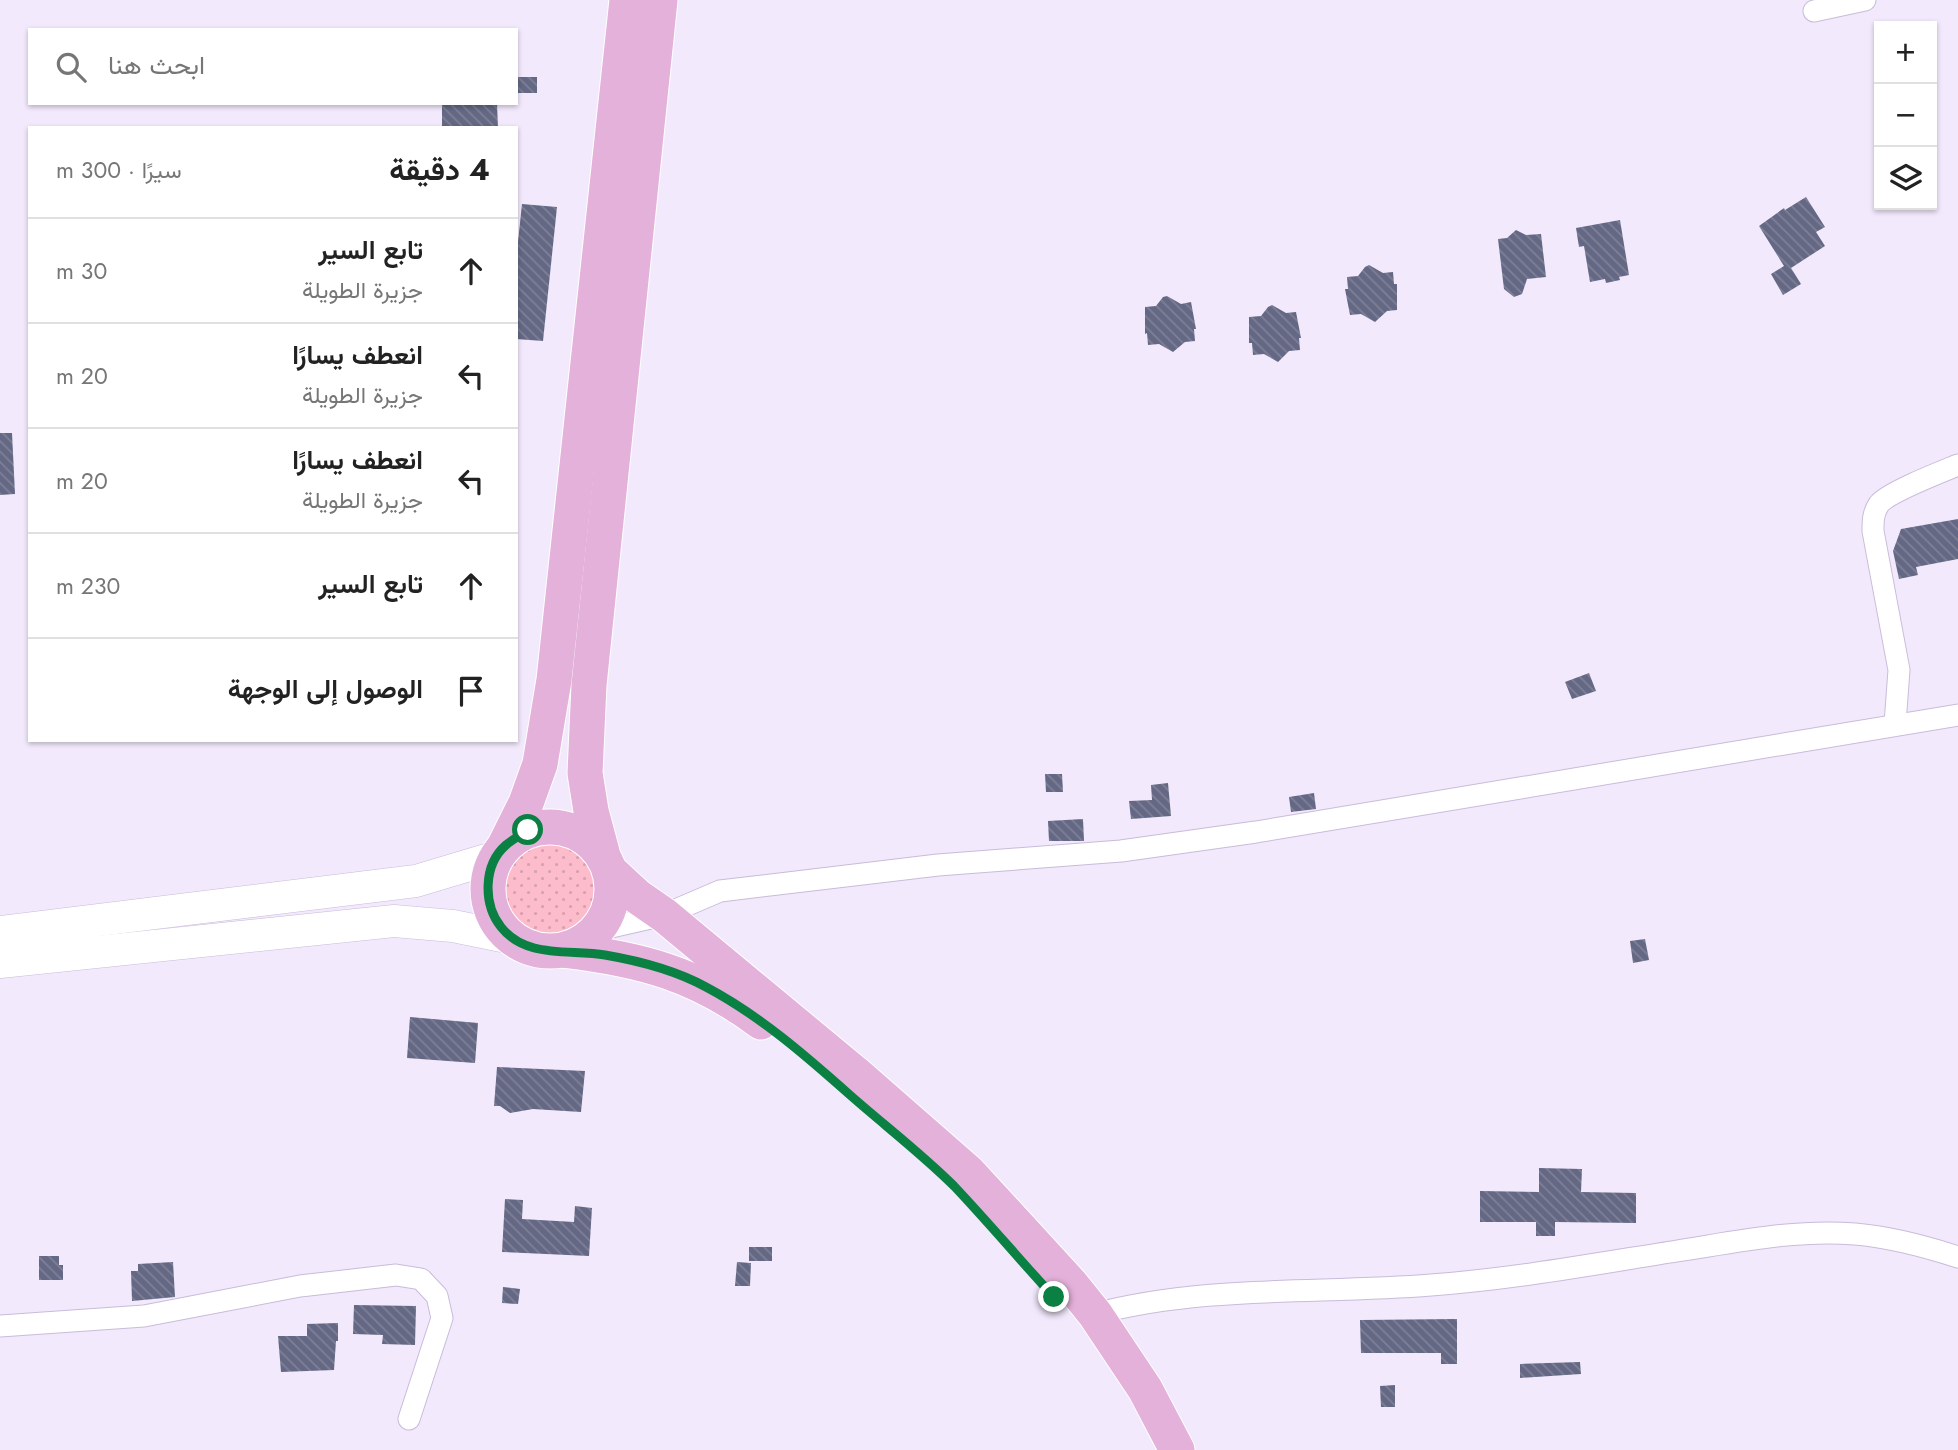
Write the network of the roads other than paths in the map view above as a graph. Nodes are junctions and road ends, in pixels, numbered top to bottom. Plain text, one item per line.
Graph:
1 (627, 0) edge
2 (660, 0) edge
3 (1865, 0) edge
4 (1814, 11) dead end
5 (1958, 465) edge
6 (1958, 715) edge
7 (1895, 724) junction
8 (501, 851) junction
9 (607, 862) junction
10 (664, 915) junction
11 (598, 930) junction
12 (0, 932) edge
13 (512, 938) junction
14 (563, 950) junction
15 (0, 962) edge
16 (1958, 1257) edge
17 (1095, 1314) junction
18 (0, 1326) edge
19 (409, 1419) dead end
20 (1151, 1450) edge
21 (1177, 1450) edge

1 - 8 main road
2 - 9 main road
3 - 4 street
5 - 7 street
6 - 7 street
7 - 10 street
8 - 9 main road
8 - 12 main road
8 - 13 main road
9 - 10 main road
9 - 11 main road
10 - 11 street
10 - 17 main road
11 - 14 main road
13 - 14 main road
13 - 15 main road
14 - 20 main road
16 - 17 street
17 - 21 main road
18 - 19 street

